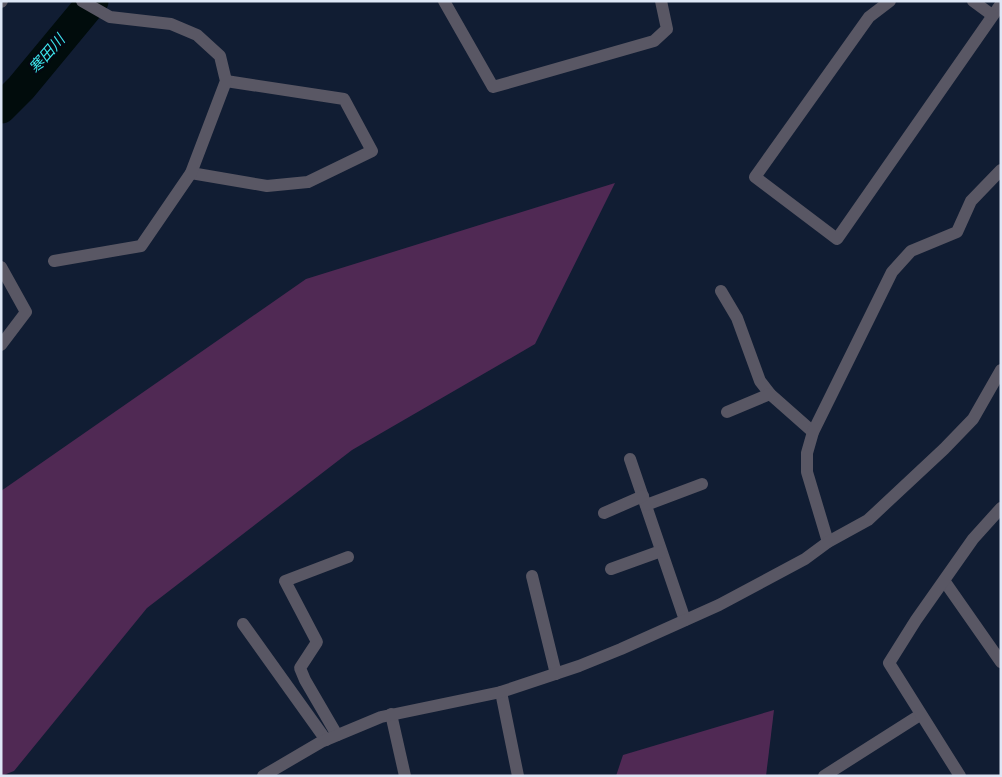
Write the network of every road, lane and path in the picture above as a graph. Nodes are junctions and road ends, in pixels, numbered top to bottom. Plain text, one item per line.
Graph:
1 (82, 1) edge
2 (661, 1) edge
3 (890, 1) edge
4 (973, 1) edge
5 (449, 2) edge
6 (1001, 4) edge
7 (992, 15) junction
8 (226, 81) junction
9 (1001, 170) edge
10 (191, 173) junction
11 (54, 261) dead end
12 (1, 267) edge
13 (721, 291) dead end
14 (1, 345) edge
15 (1001, 370) edge
16 (770, 394) junction
17 (727, 412) dead end
18 (813, 432) junction
19 (630, 459) dead end
20 (702, 484) dead end
21 (644, 500) junction
22 (1001, 508) edge
23 (604, 513) dead end
24 (828, 542) junction
25 (661, 551) junction
26 (348, 557) dead end
27 (612, 569) dead end
28 (532, 576) dead end
29 (945, 582) junction
30 (685, 620) junction
31 (243, 624) dead end
32 (1001, 662) edge
33 (556, 674) junction
34 (501, 692) junction
35 (391, 714) junction
36 (920, 715) junction
37 (332, 737) junction
38 (263, 776) edge
39 (405, 776) edge
40 (518, 776) edge
41 (824, 776) edge
42 (960, 776) edge

1 - 8 street
2 - 5 street
3 - 7 street
4 - 7 street
6 - 7 street
8 - 10 street
8 - 10 street
9 - 18 street
10 - 11 street
12 - 14 street
13 - 16 street
15 - 24 street
16 - 17 street
16 - 18 street
18 - 24 street
19 - 21 street
20 - 21 street
21 - 23 street
21 - 25 street
22 - 29 street
24 - 30 street
25 - 27 street
25 - 30 street
26 - 37 street
28 - 33 street
29 - 32 street
29 - 36 street
30 - 33 street
31 - 37 street
33 - 34 street
34 - 35 street
34 - 40 street
35 - 37 street
35 - 39 street
36 - 41 street
36 - 42 street
37 - 38 street

